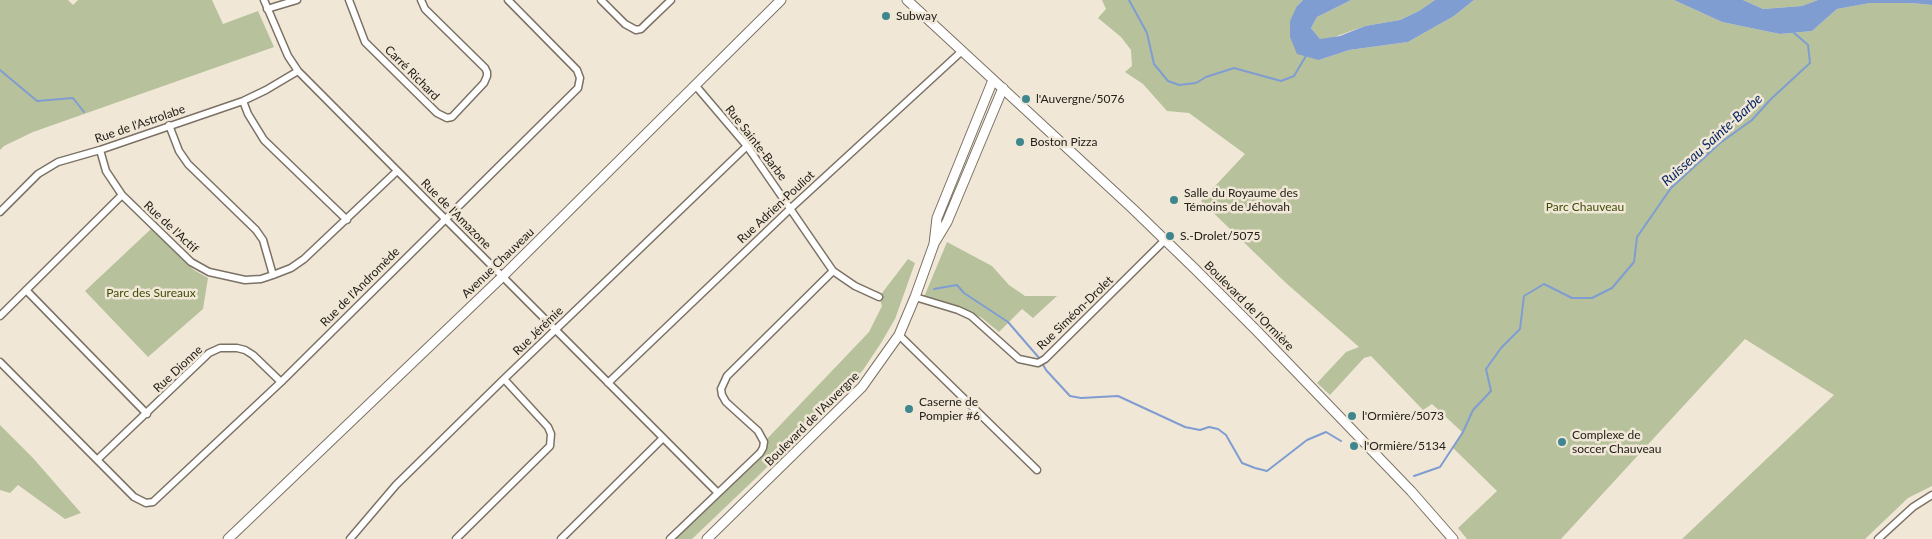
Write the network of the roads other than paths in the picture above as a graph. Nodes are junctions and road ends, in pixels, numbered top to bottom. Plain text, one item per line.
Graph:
1 (264, 0) edge
2 (297, 0) edge
3 (349, 0) edge
4 (421, 0) edge
5 (508, 0) edge
6 (601, 0) edge
7 (671, 0) edge
8 (781, 0) edge
9 (906, 0) edge
10 (267, 9) junction
11 (962, 51) junction
12 (298, 71) junction
13 (993, 80) junction
14 (695, 85) junction
15 (1003, 88) junction
16 (243, 101) junction
17 (169, 125) junction
18 (747, 146) junction
19 (100, 150) junction
20 (397, 171) junction
21 (122, 195) junction
22 (791, 208) junction
23 (0, 212) edge
24 (445, 219) junction
25 (347, 220) junction
26 (1165, 240) junction
27 (934, 244) junction
28 (833, 271) junction
29 (273, 275) junction
30 (502, 277) junction
31 (26, 290) junction
32 (879, 297) dead end
33 (915, 297) junction
34 (0, 316) edge
35 (555, 330) junction
36 (899, 335) junction
37 (0, 362) edge
38 (504, 379) junction
39 (281, 382) junction
40 (608, 383) junction
41 (148, 414) junction
42 (663, 438) junction
43 (98, 459) junction
44 (1037, 470) dead end
45 (718, 493) junction
46 (1932, 494) edge
47 (228, 539) edge
48 (350, 539) edge
49 (456, 539) edge
50 (561, 539) edge
51 (670, 539) edge
52 (706, 539) edge
53 (1453, 539) edge
54 (1878, 539) edge

1 - 10 street, Rue de l'Amazone
2 - 10 street
3 - 4 street, Carré Richard
5 - 24 street, Rue de l'Andromède
6 - 7 street
8 - 14 main road, Avenue Chauveau
9 - 11 main road, Boulevard de l'Ormière
10 - 12 street, Rue de l'Amazone
11 - 13 main road, Boulevard de l'Ormière
11 - 22 street, Rue Adrien-Pouliot
12 - 16 street, Rue de l'Astrolabe
12 - 20 street, Rue de l'Amazone
13 - 15 main road, Boulevard de l'Ormière
13 - 27 main road, Boulevard de l'Auvergne
14 - 18 street, Rue Sainte-Barbe
14 - 30 main road, Avenue Chauveau
15 - 26 main road, Boulevard de l'Ormière
15 - 27 main road, Boulevard de l'Auvergne
16 - 17 street, Rue de l'Astrolabe
16 - 25 street
17 - 19 street, Rue de l'Astrolabe
17 - 29 street
18 - 22 street, Rue Sainte-Barbe
18 - 35 street, Rue Jérémie
19 - 21 street, Rue de l'Actif
19 - 23 street, Rue de l'Astrolabe
20 - 24 street, Rue de l'Amazone
20 - 25 street, Rue de l'Actif
21 - 29 street, Rue de l'Actif
21 - 31 street
22 - 28 street, Rue Sainte-Barbe
22 - 40 street, Rue Adrien-Pouliot
24 - 30 street, Rue de l'Amazone
24 - 39 street, Rue de l'Andromède
25 - 29 street, Rue de l'Actif
26 - 33 street, Rue Siméon-Drolet
26 - 53 main road, Boulevard de l'Ormière
27 - 33 main road, Boulevard de l'Auvergne
28 - 32 street, Rue Sainte-Barbe
28 - 45 street
30 - 35 street, Rue de l'Amazone
30 - 47 main road, Avenue Chauveau
31 - 34 street
31 - 41 street
33 - 36 main road, Boulevard de l'Auvergne
35 - 38 street, Rue Jérémie
35 - 40 street, Rue de l'Amazone
36 - 44 street
36 - 52 main road, Boulevard de l'Auvergne
37 - 43 street
38 - 48 street, Rue Jérémie
38 - 49 street
39 - 41 street, Rue Dionne
39 - 43 street, Rue de l'Andromède
40 - 42 street, Rue de l'Amazone
41 - 43 street, Rue Dionne
42 - 45 street, Rue de l'Amazone
42 - 50 street
45 - 51 street
46 - 54 street

